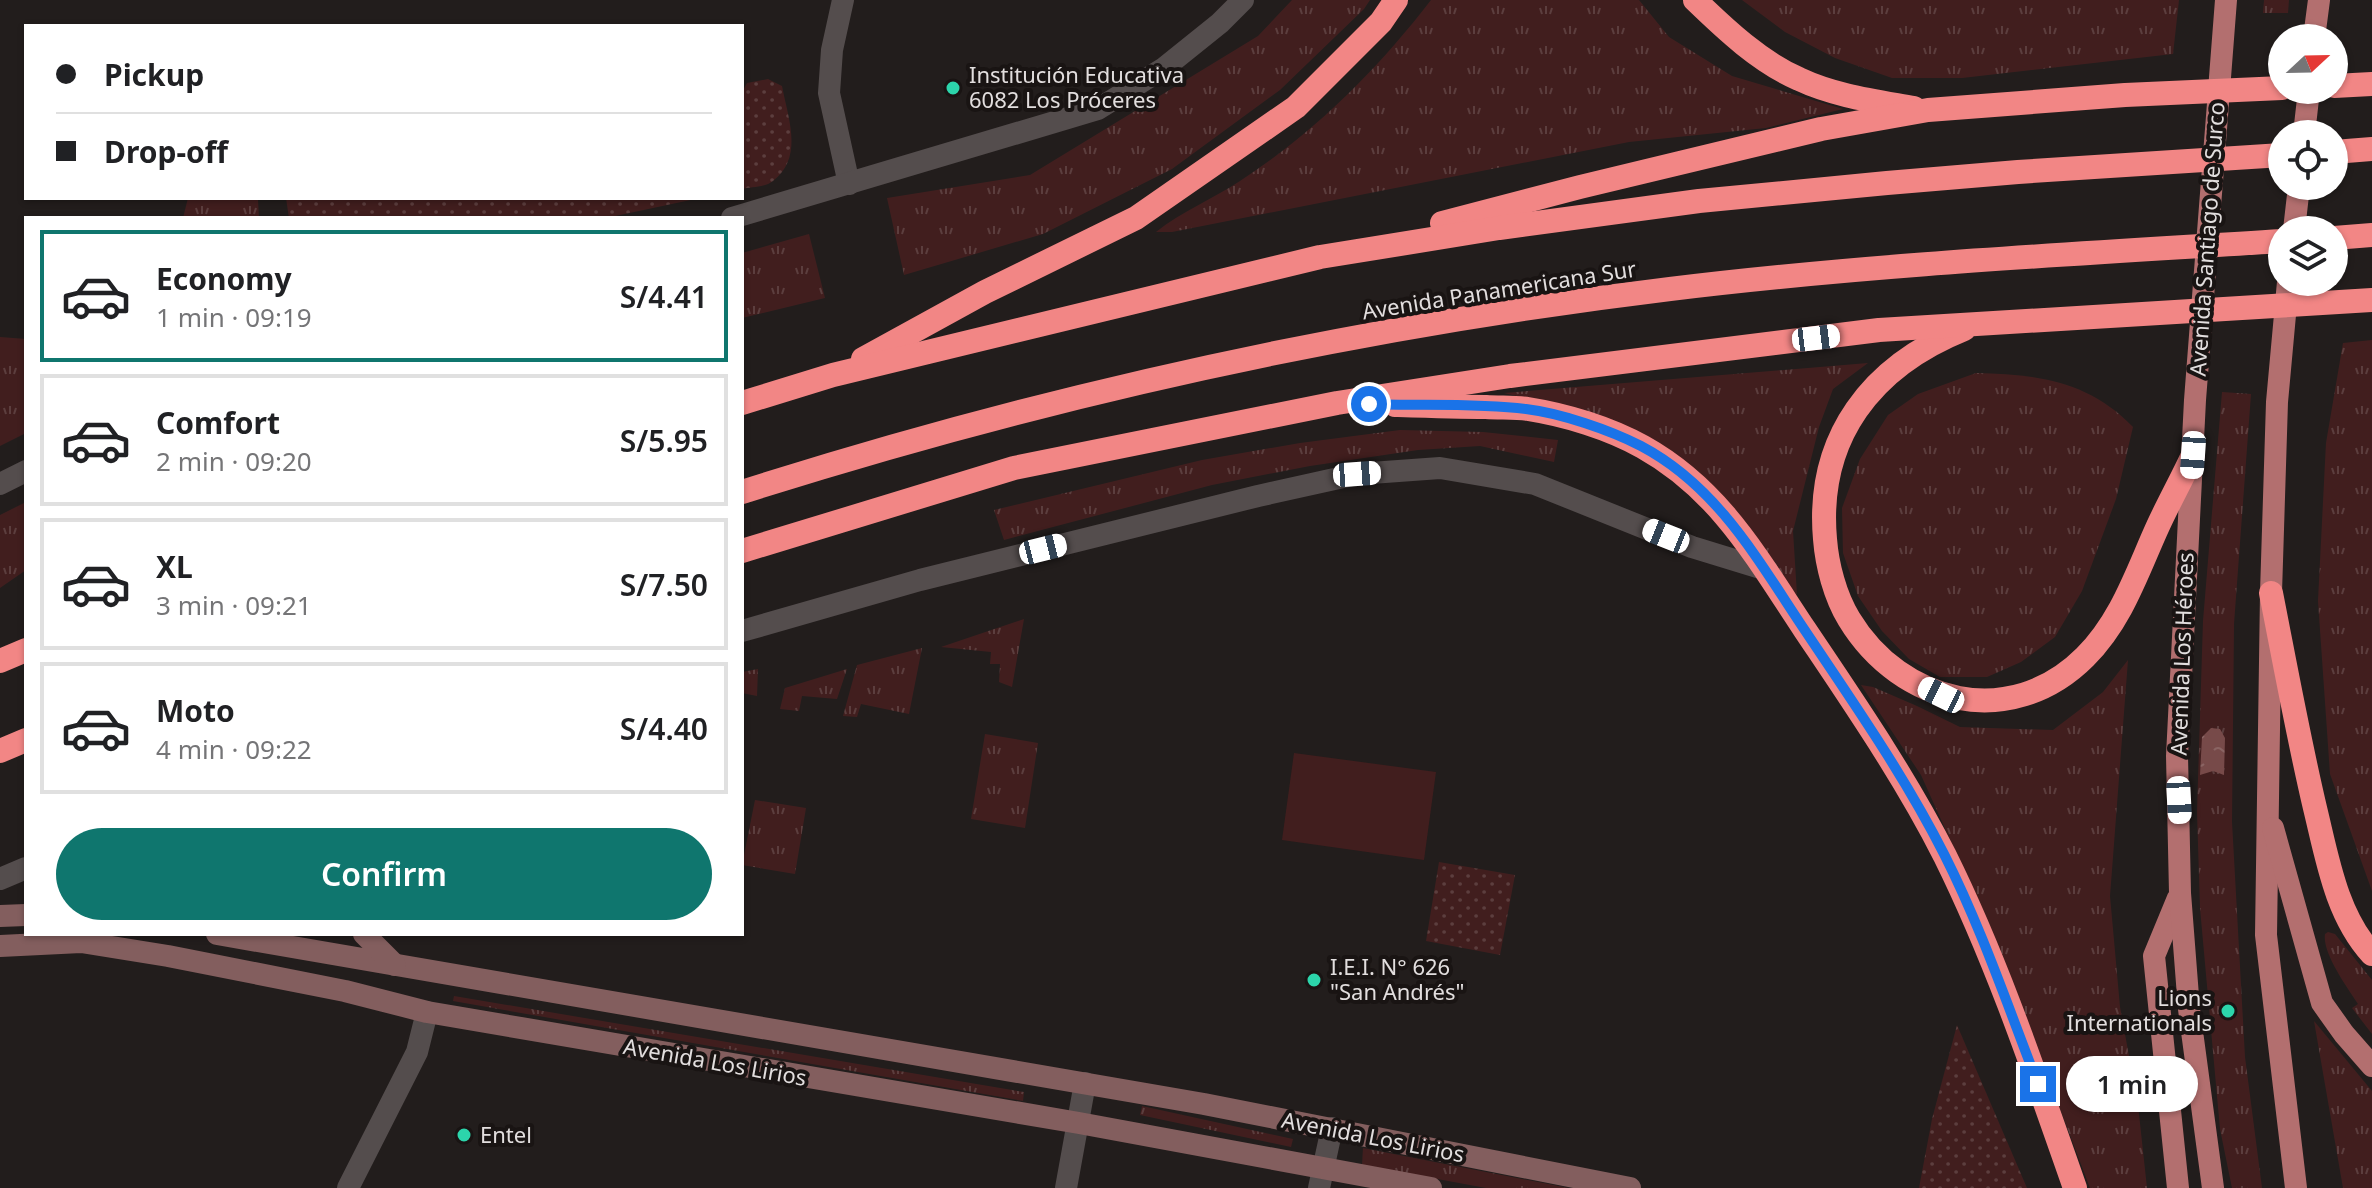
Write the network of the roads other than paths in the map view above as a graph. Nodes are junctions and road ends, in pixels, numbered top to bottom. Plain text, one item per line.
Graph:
1 (843, 0) edge
2 (1243, 0) edge
3 (1396, 0) edge
4 (1695, 0) edge
5 (2236, 0) edge
6 (2225, 11) edge
7 (2372, 84) edge
8 (2348, 85) edge
9 (2268, 89) edge
10 (1928, 110) junction
11 (2372, 149) edge
12 (2348, 151) edge
13 (2268, 156) edge
14 (849, 184) junction
15 (739, 216) edge
16 (2372, 235) edge
17 (2348, 237) edge
18 (2268, 242) edge
19 (1320, 257) junction
20 (2287, 296) edge
21 (2372, 300) edge
22 (1982, 322) junction
23 (833, 375) junction
24 (744, 402) edge
25 (1337, 403) junction
26 (2193, 455) junction
27 (24, 472) edge
28 (0, 484) edge
29 (744, 491) edge
30 (744, 550) edge
31 (1767, 570) junction
32 (2271, 593) junction
33 (744, 630) edge
34 (24, 651) edge
35 (0, 661) edge
36 (24, 741) edge
37 (0, 751) edge
38 (2266, 801) junction
39 (24, 869) edge
40 (0, 879) edge
41 (2180, 893) junction
42 (24, 915) edge
43 (0, 916) edge
44 (228, 936) edge
45 (366, 936) edge
46 (0, 946) edge
47 (2372, 954) edge
48 (395, 965) junction
49 (427, 1012) junction
50 (2372, 1066) edge
51 (1085, 1083) junction
52 (1079, 1123) junction
53 (1332, 1128) junction
54 (1321, 1178) edge
55 (348, 1188) edge
56 (1066, 1188) edge
57 (1431, 1188) edge
58 (1630, 1188) edge
59 (2075, 1188) edge
60 (2178, 1188) edge
61 (2213, 1188) edge
62 (2296, 1188) edge

1 - 14 street
2 - 14 street
3 - 23 highway
4 - 10 highway
5 - 6 main road, Avenida Santiago de Surco
6 - 26 main road, Avenida Santiago de Surco
7 - 8 highway
9 - 10 highway
10 - 19 highway
11 - 12 highway
13 - 19 highway
14 - 15 street
16 - 17 highway
18 - 29 highway, Avenida Panamericana Sur
19 - 23 highway
20 - 32 main road
21 - 22 highway
22 - 25 highway
22 - 26 highway
23 - 24 highway
25 - 30 highway
25 - 31 highway
26 - 41 main road, Avenida Los Héroes
27 - 28 street
31 - 33 street
31 - 59 highway
32 - 38 main road
32 - 47 highway
34 - 35 highway
36 - 37 highway
38 - 50 main road
38 - 62 main road
39 - 40 street
41 - 60 main road
41 - 61 main road, Avenida Los Héroes
42 - 43 main road
44 - 48 main road, Avenida Los Lirios
45 - 48 main road
46 - 49 main road, Avenida Los Lirios
48 - 51 main road, Avenida Los Lirios
49 - 52 main road, Avenida Los Lirios
49 - 55 street
51 - 52 street
51 - 53 main road, Avenida Los Lirios
52 - 54 main road, Avenida Los Lirios
52 - 56 street
53 - 54 street
53 - 58 main road, Avenida Los Lirios
54 - 57 main road, Avenida Los Lirios

